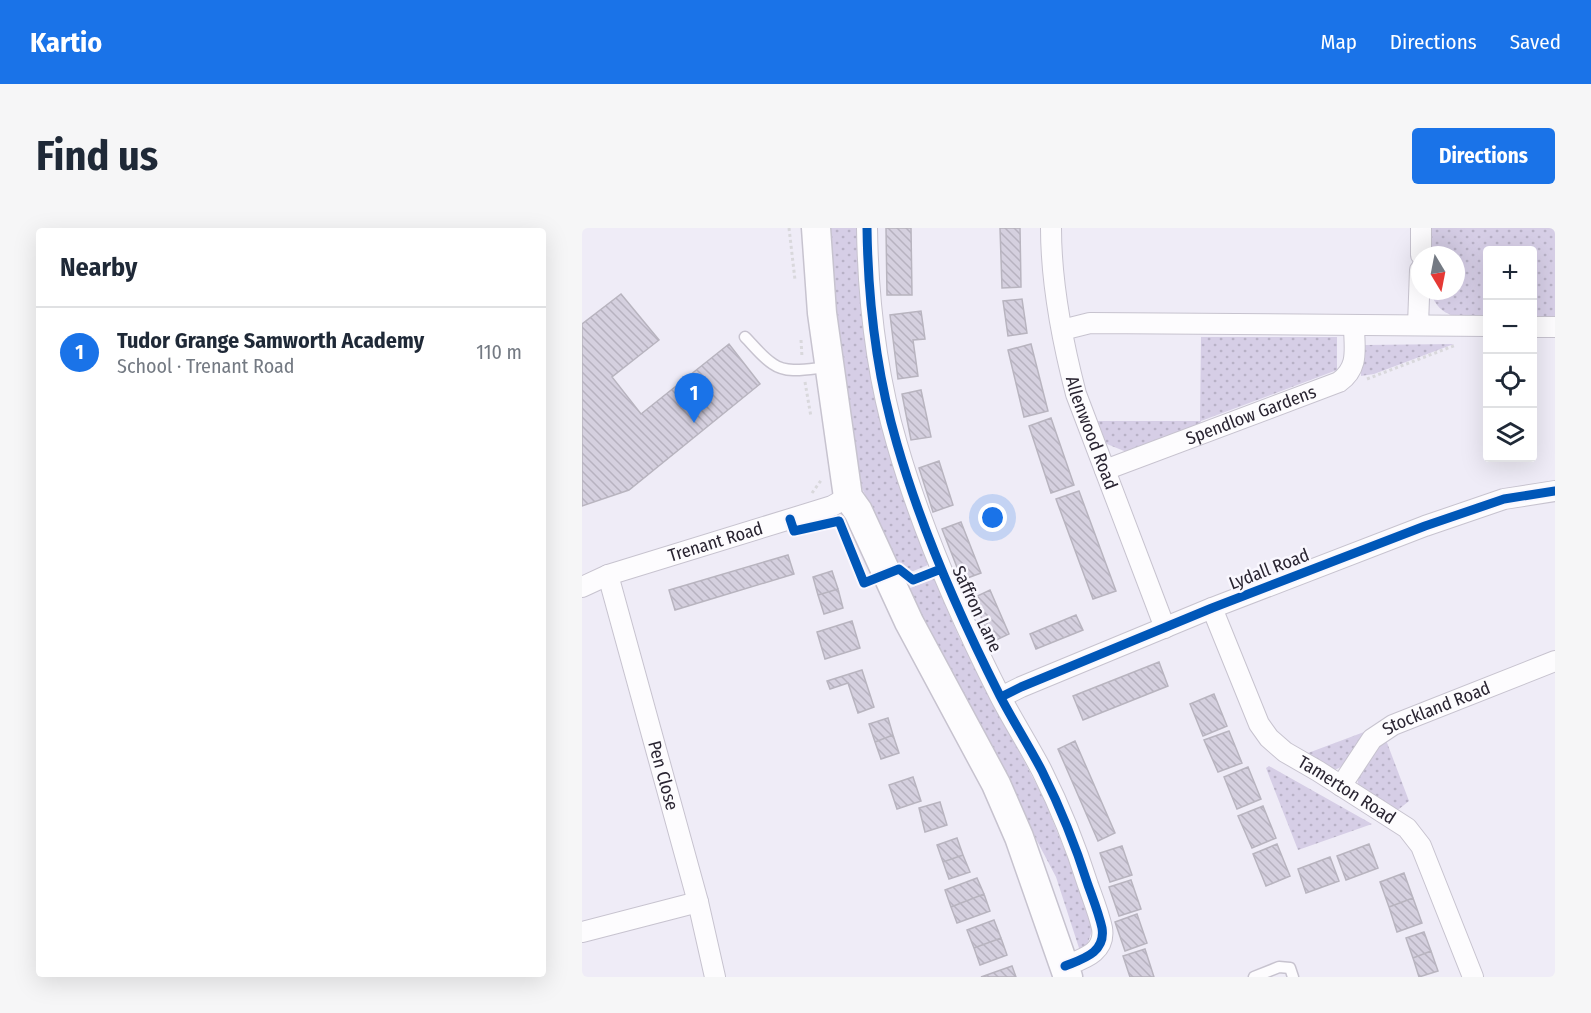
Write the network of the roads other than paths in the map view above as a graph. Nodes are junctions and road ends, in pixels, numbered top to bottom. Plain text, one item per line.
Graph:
1 (816, 228) edge
2 (867, 228) edge
3 (1051, 228) edge
4 (1422, 228) edge
5 (1421, 246) edge
6 (1419, 300) edge
7 (1354, 325) junction
8 (1418, 325) junction
9 (1480, 326) edge
10 (1537, 327) edge
11 (1555, 327) edge
12 (1062, 330) junction
13 (745, 337) dead end
14 (830, 367) junction
15 (1105, 470) junction
16 (1555, 490) edge
17 (849, 497) junction
18 (608, 574) junction
19 (582, 587) edge
20 (1212, 608) junction
21 (1165, 628) junction
22 (1555, 661) edge
23 (1001, 697) junction
24 (1341, 786) junction
25 (698, 902) junction
26 (582, 932) edge
27 (1066, 972) edge
28 (715, 977) edge
29 (1254, 977) edge
30 (1293, 977) edge
31 (1473, 977) edge

1 - 14 main road, Saffron Lane
2 - 23 street, Saffron Lane
3 - 12 street, Allenwood Road
4 - 5 street
6 - 8 street
7 - 8 street
7 - 12 street
7 - 15 street, Spendlow Gardens
8 - 9 street
10 - 11 street
12 - 15 street, Allenwood Road
13 - 14 lane
14 - 17 main road, Saffron Lane
15 - 21 street, Allenwood Road
16 - 20 street, Lydall Road
17 - 18 street, Trenant Road
17 - 27 main road, Saffron Lane
18 - 19 street, Trenant Road
18 - 25 street, Pen Close
20 - 21 street, Lydall Road
20 - 24 street, Tamerton Road
21 - 23 street, Lydall Road
22 - 24 street, Stockland Road
23 - 27 street, Saffron Lane
24 - 31 street, Tamerton Road
25 - 26 street
25 - 28 street, Pen Close
29 - 30 lane

